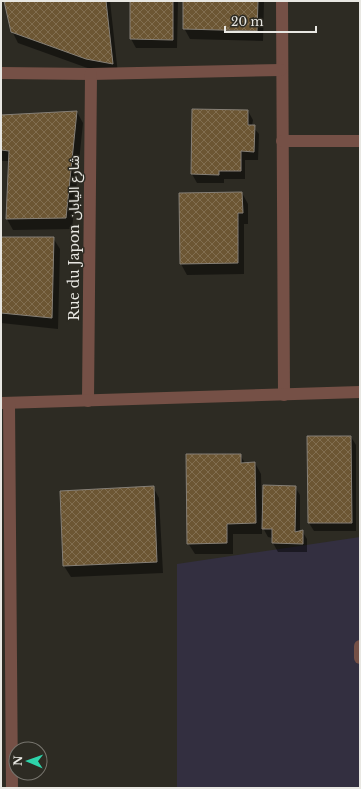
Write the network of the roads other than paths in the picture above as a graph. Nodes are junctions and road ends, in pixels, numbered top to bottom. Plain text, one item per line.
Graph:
1 (282, 1) edge
2 (281, 70) junction
3 (1, 73) edge
4 (91, 74) junction
5 (282, 141) junction
6 (360, 141) edge
7 (360, 392) edge
8 (284, 395) junction
9 (88, 401) junction
10 (5, 403) edge
11 (360, 646) edge
12 (360, 658) edge
13 (6, 712) edge
14 (12, 788) edge

1 - 2 street
2 - 4 street
2 - 5 street
3 - 4 street
4 - 9 street, Rue du Japon شارع اليابان
5 - 6 street
5 - 8 street
7 - 8 street
8 - 9 street
9 - 10 street
10 - 13 street
11 - 12 street
13 - 14 street

